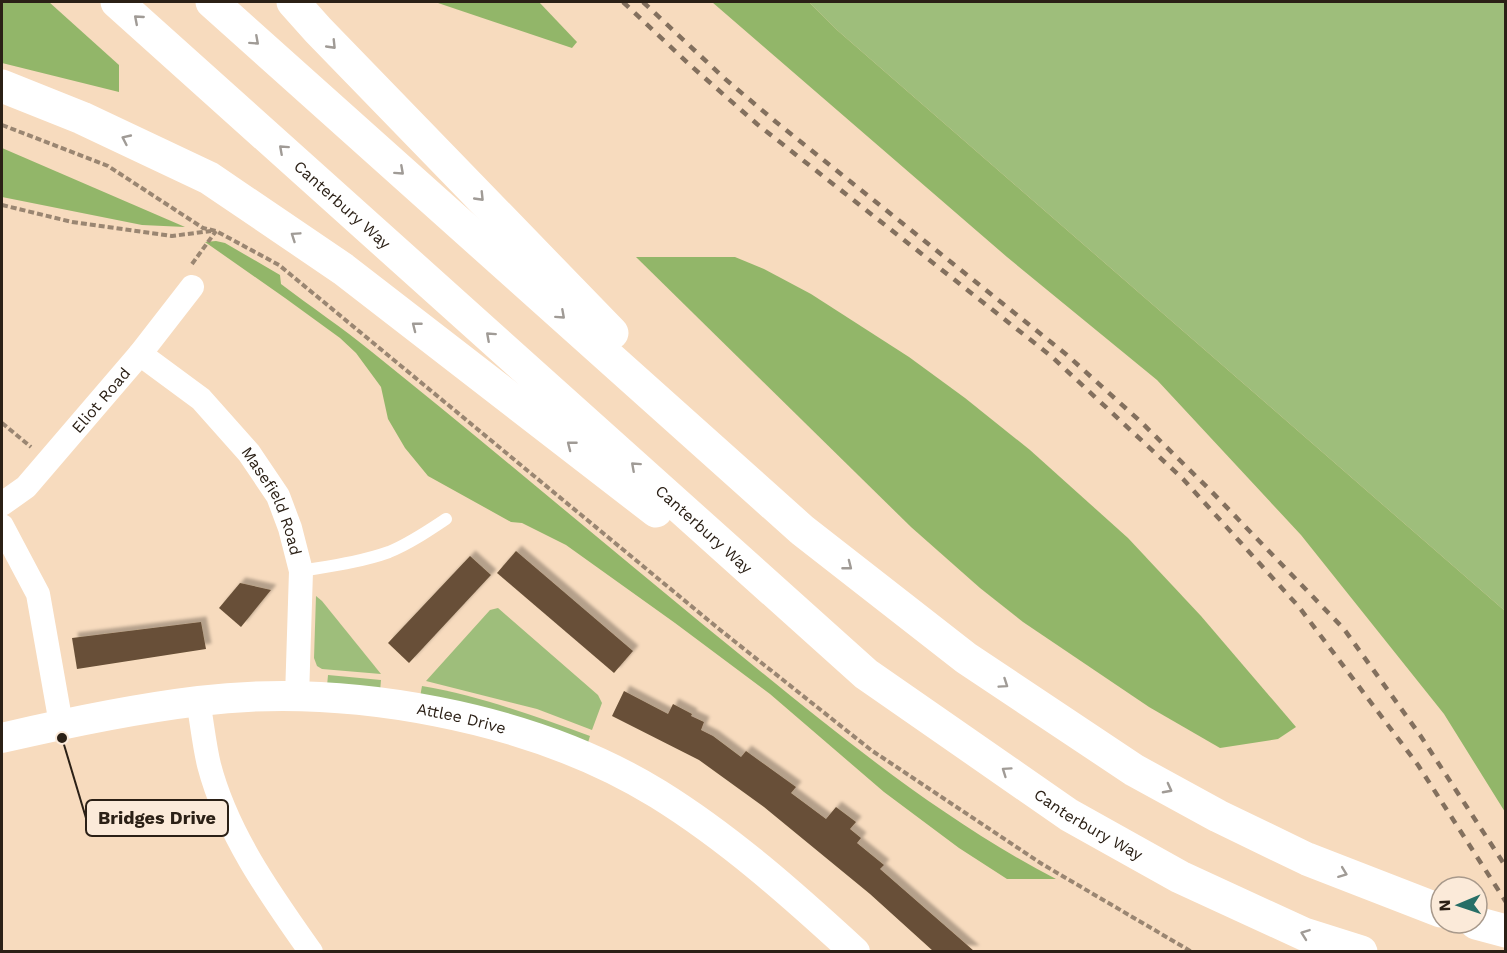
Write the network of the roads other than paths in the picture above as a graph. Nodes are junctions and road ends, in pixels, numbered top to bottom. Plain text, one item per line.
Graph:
1 (117, 2) edge
2 (212, 2) edge
3 (293, 2) edge
4 (2, 86) edge
5 (192, 287) road end
6 (140, 354) junction
7 (2, 504) edge
8 (446, 519) dead end
9 (2, 526) edge
10 (802, 530) junction
11 (301, 571) junction
12 (866, 674) junction
13 (297, 697) junction
14 (198, 701) junction
15 (61, 724) junction
16 (2, 738) edge
17 (1429, 906) edge
18 (1489, 926) edge
19 (1506, 931) edge
20 (311, 951) edge
21 (855, 951) edge
22 (1361, 951) edge

12 -> 1 highway, Canterbury Way
2 -> 10 highway
3 -> 10 highway
12 -> 4 highway
5 - 6 street, Eliot Road
6 - 7 street, Eliot Road
6 - 11 street, Masefield Road
8 - 11 lane
9 - 15 street
10 -> 17 highway
11 - 13 street, Masefield Road
22 -> 12 highway, Canterbury Way
13 - 14 street, Attlee Drive
13 - 21 street, Attlee Drive
14 - 15 street, Attlee Drive
14 - 20 street
15 - 16 street, Attlee Drive
18 - 19 highway

